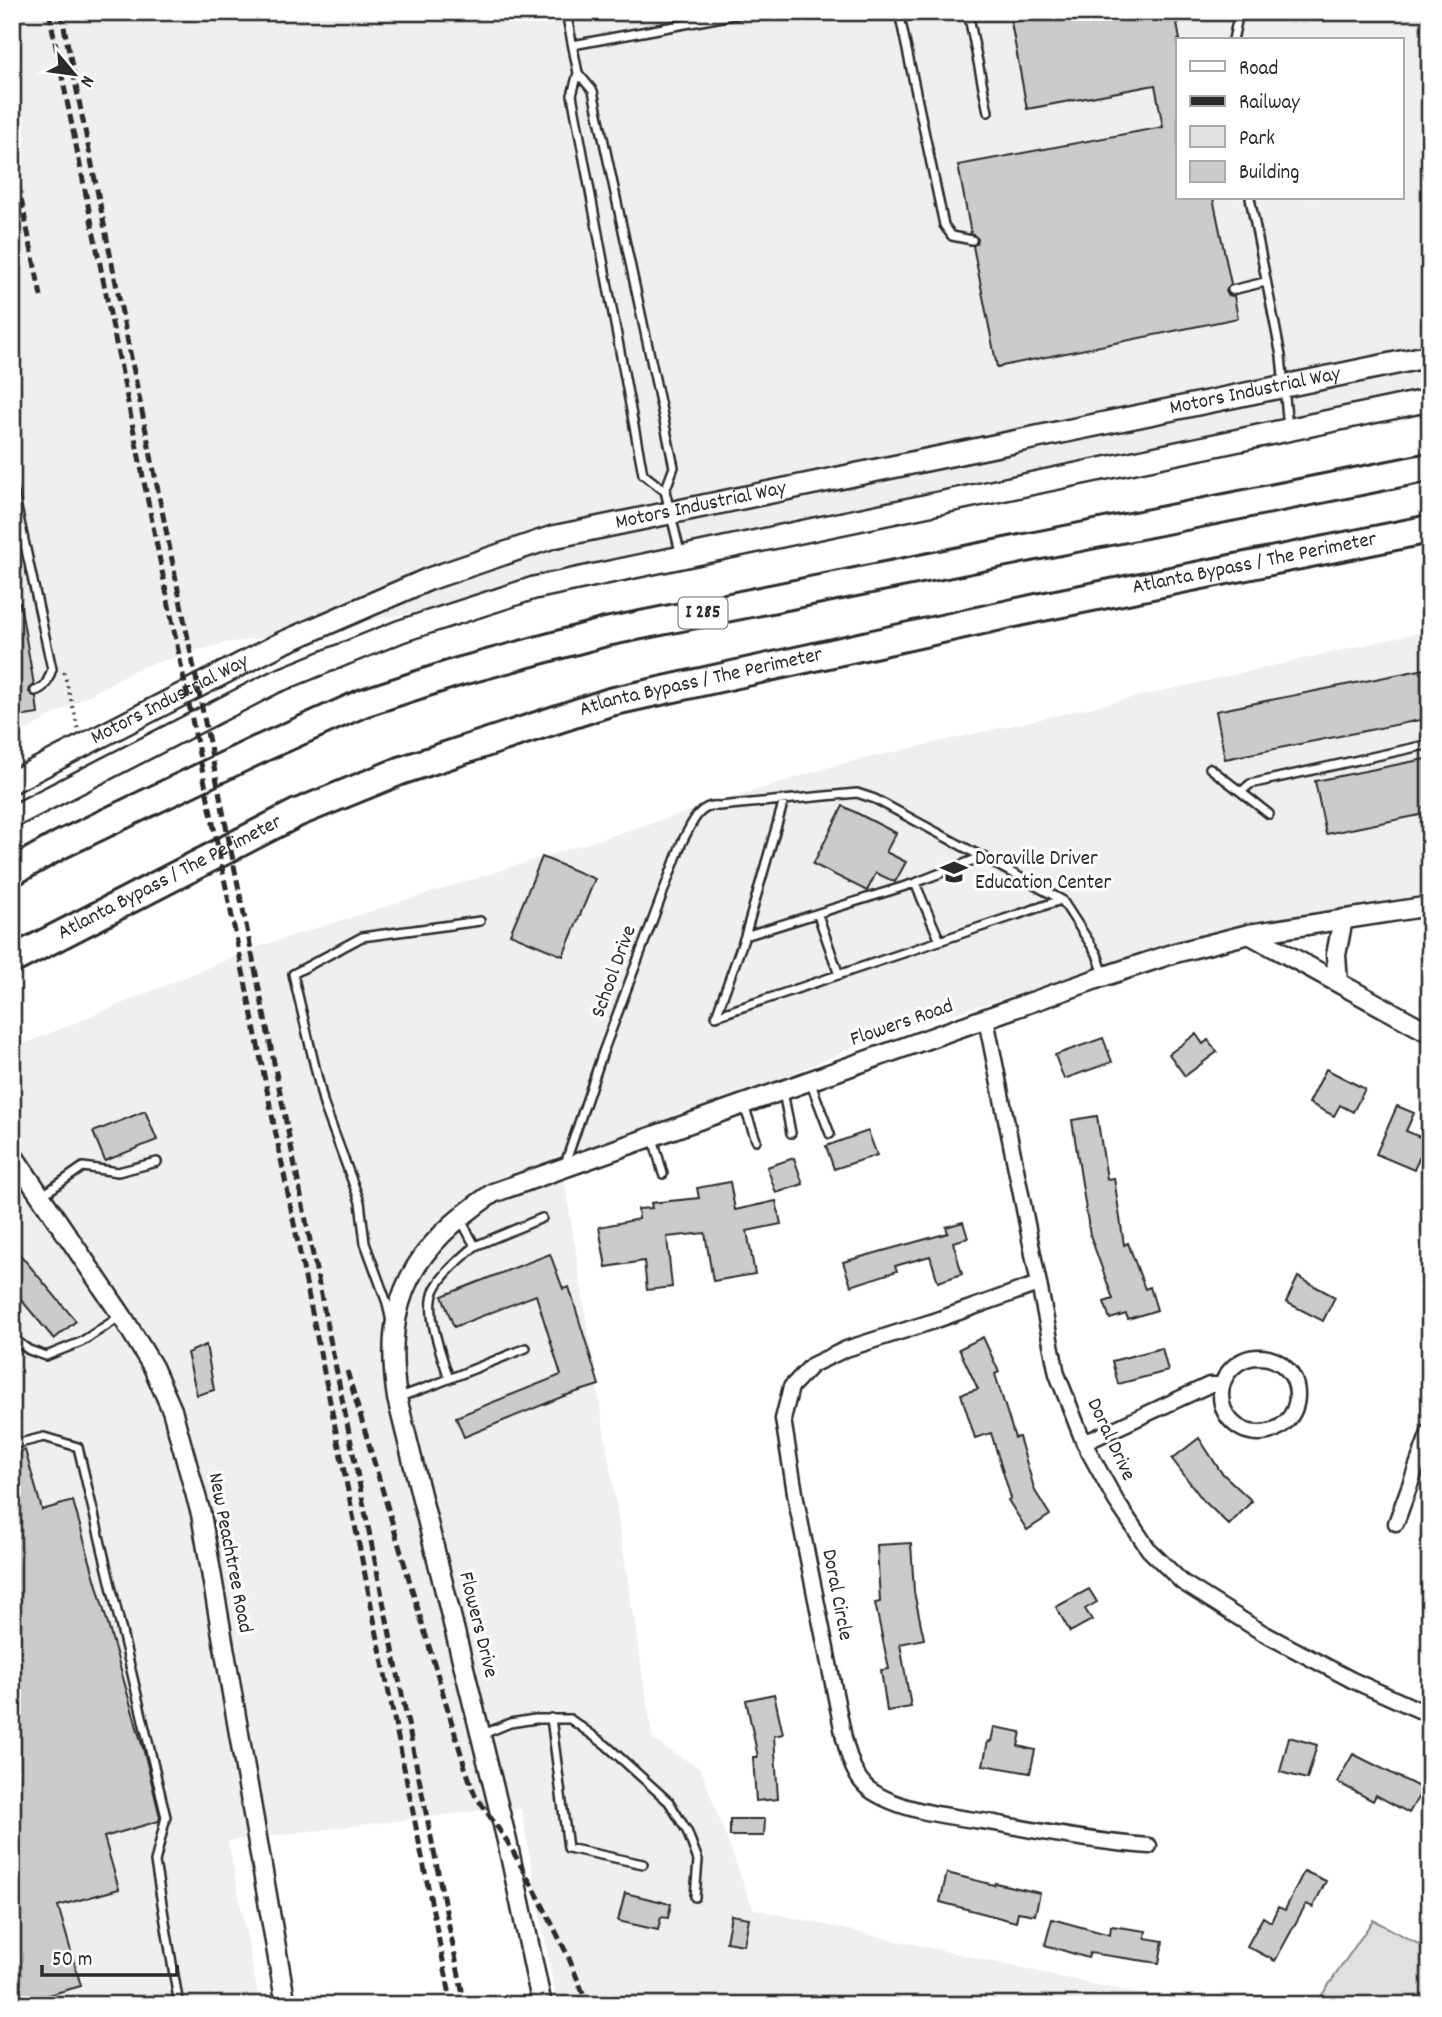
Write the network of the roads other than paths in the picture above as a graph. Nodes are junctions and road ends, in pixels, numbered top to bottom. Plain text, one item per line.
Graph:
1 (566, 12) edge
2 (749, 12) edge
3 (899, 12) edge
4 (968, 12) edge
5 (1239, 12) edge
6 (1428, 12) edge
7 (1430, 26) edge
8 (1233, 38) edge
9 (573, 45) junction
10 (578, 73) junction
11 (988, 112) dead end
12 (1250, 200) edge
13 (972, 240) dead end
14 (1265, 282) junction
15 (1233, 290) dead end
16 (1430, 356) edge
17 (1283, 387) junction
18 (1430, 400) edge
19 (1289, 429) junction
20 (1430, 467) edge
21 (12, 485) edge
22 (665, 491) junction
23 (671, 513) junction
24 (1430, 530) edge
25 (681, 557) junction
26 (35, 691) dead end
27 (1430, 744) edge
28 (1210, 768) dead end
29 (12, 782) edge
30 (1241, 792) junction
31 (784, 800) junction
32 (1269, 814) dead end
33 (12, 817) edge
34 (984, 856) junction
35 (12, 872) edge
36 (915, 883) junction
37 (1062, 900) junction
38 (1430, 906) edge
39 (818, 915) junction
40 (1343, 919) junction
41 (480, 921) dead end
42 (1249, 934) junction
43 (745, 936) junction
44 (940, 941) junction
45 (12, 960) edge
46 (838, 975) junction
47 (1105, 976) junction
48 (1338, 982) junction
49 (986, 1019) junction
50 (1430, 1033) edge
51 (810, 1081) junction
52 (783, 1090) junction
53 (743, 1106) junction
54 (791, 1133) dead end
55 (830, 1134) dead end
56 (653, 1137) junction
57 (756, 1140) dead end
58 (14, 1161) edge
59 (157, 1163) dead end
60 (564, 1169) junction
61 (663, 1174) dead end
62 (39, 1197) junction
63 (459, 1216) junction
64 (542, 1218) dead end
65 (475, 1246) junction
66 (420, 1258) joint
67 (1038, 1284) junction
68 (122, 1316) junction
69 (393, 1330) junction
70 (12, 1338) edge
71 (526, 1348) dead end
72 (449, 1379) junction
73 (1221, 1385) junction
74 (397, 1398) junction
75 (1430, 1430) edge
76 (1084, 1443) junction
77 (12, 1445) edge
78 (1396, 1523) dead end
79 (1430, 1715) edge
80 (551, 1718) junction
81 (481, 1735) junction
82 (1149, 1846) dead end
83 (643, 1864) dead end
84 (695, 1897) dead end
85 (179, 2005) edge
86 (286, 2005) edge
87 (542, 2005) edge

1 - 9 lane
2 - 9 lane
3 - 13 lane
4 - 11 lane
5 - 8 lane
6 - 7 lane
9 - 10 lane
10 - 22 lane
10 - 22 lane
12 - 14 lane
14 - 15 lane
14 - 17 lane
16 - 17 main road, Motors Industrial Way
17 - 19 lane
17 - 23 main road, Motors Industrial Way
18 - 19 main road, Motors Industrial Way
19 - 25 main road, Motors Industrial Way
20 - 35 highway, I 285
21 - 26 lane
22 - 23 lane
23 - 25 lane
23 - 29 main road, Motors Industrial Way
24 - 45 highway, Atlanta Bypass / The Perimeter
25 - 33 main road, Motors Industrial Way
27 - 30 lane
28 - 30 lane
30 - 32 lane
31 - 34 lane
31 - 43 lane
31 - 60 lane, School Drive
34 - 36 lane
34 - 37 lane
36 - 39 lane
36 - 44 lane
37 - 44 lane
37 - 47 lane
38 - 40 street, Flowers Road
39 - 43 lane
39 - 46 lane
40 - 42 street, Flowers Road
40 - 48 street
41 - 69 lane
42 - 47 street, Flowers Road
42 - 48 street
43 - 46 lane
44 - 46 lane
47 - 49 street, Flowers Road
48 - 50 street
49 - 51 street, Flowers Road
49 - 67 street, Doral Drive
51 - 52 street, Flowers Road
51 - 55 lane
52 - 53 street, Flowers Road
52 - 54 lane
53 - 56 street, Flowers Road
53 - 57 lane
56 - 60 street, Flowers Road
56 - 61 lane
58 - 62 street, New Peachtree Road
59 - 62 lane
60 - 63 street, Flowers Road
62 - 68 street, New Peachtree Road
63 - 65 lane
63 - 66 street, Flowers Road
64 - 65 lane
65 - 72 lane
66 - 69 street, Flowers Drive
67 - 76 street, Doral Drive
67 - 82 street, Doral Circle
68 - 70 lane
68 - 86 street, New Peachtree Road
69 - 74 street, Flowers Drive
71 - 72 lane
72 - 74 lane
73 - 73 street
73 - 76 street
74 - 81 street, Flowers Drive
75 - 78 street
76 - 79 street, Doral Drive
77 - 85 lane
80 - 81 lane
80 - 83 lane
80 - 84 lane
81 - 87 street, Flowers Drive

